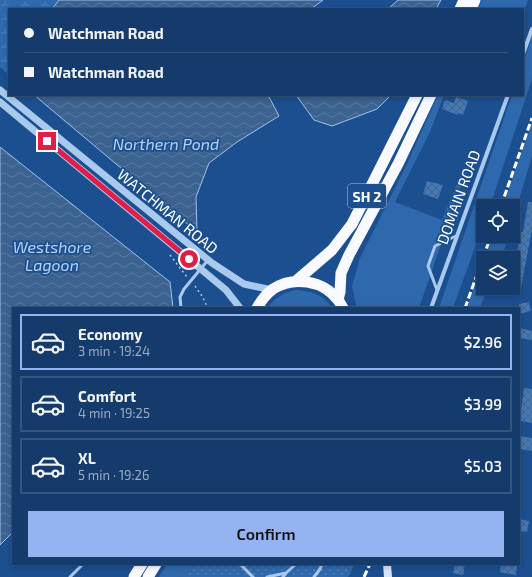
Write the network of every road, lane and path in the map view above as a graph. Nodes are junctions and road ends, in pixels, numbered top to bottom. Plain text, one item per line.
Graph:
1 (532, 29) edge
2 (524, 51) edge
3 (0, 90) edge
4 (416, 96) edge
5 (431, 96) edge
6 (508, 96) edge
7 (0, 102) edge
8 (457, 236) junction
9 (208, 260) junction
10 (201, 268) junction
11 (296, 281) junction
12 (196, 288) dead end
13 (272, 290) junction
14 (437, 290) junction
15 (340, 304) edge
16 (181, 307) edge
17 (208, 307) edge
18 (239, 307) edge
19 (258, 307) edge
20 (431, 307) edge
21 (82, 565) edge
22 (141, 565) edge
23 (155, 565) edge
24 (241, 565) edge
25 (294, 565) edge
26 (322, 565) edge
27 (387, 565) edge
28 (286, 573) junction
29 (70, 577) edge
30 (134, 577) edge
31 (148, 577) edge
32 (253, 577) edge
33 (266, 577) edge
34 (283, 577) edge
35 (314, 577) edge
36 (388, 577) edge

1 - 2 street
3 - 9 street, WATCHMAN ROAD
4 - 11 highway, SH 2
5 - 15 highway, SH 2
6 - 8 street, DOMAIN ROAD
7 - 10 street, WATCHMAN ROAD
8 - 14 street, DOMAIN ROAD
8 - 14 lane
9 - 10 lane
9 - 13 street, WATCHMAN ROAD
10 - 16 lane
10 - 18 street, WATCHMAN ROAD
11 - 13 highway, SH 2
11 - 15 highway, SH 2
12 - 17 path
13 - 19 highway, SH 2
14 - 20 street, DOMAIN ROAD
21 - 29 lane
22 - 30 highway
23 - 31 highway
24 - 32 lane
25 - 28 lane
26 - 35 lane
27 - 36 main road
28 - 33 lane
28 - 34 lane

